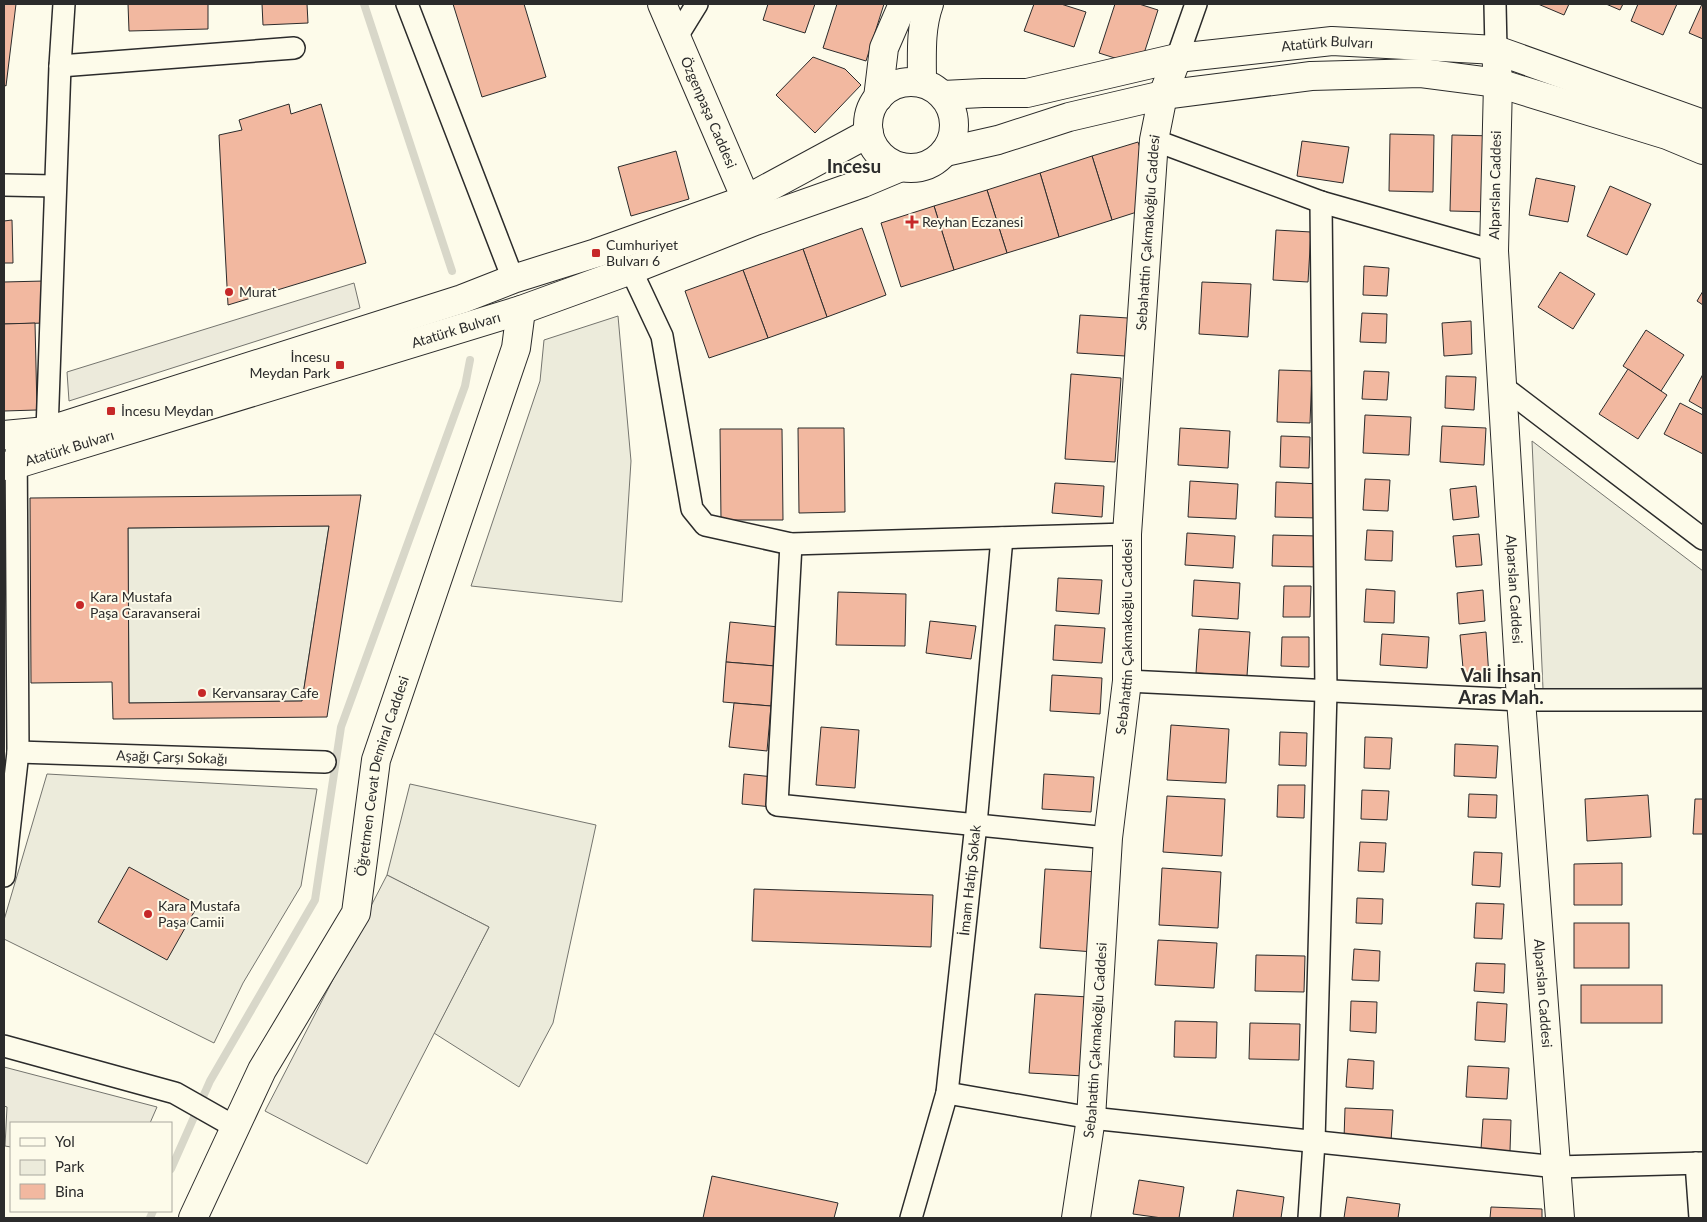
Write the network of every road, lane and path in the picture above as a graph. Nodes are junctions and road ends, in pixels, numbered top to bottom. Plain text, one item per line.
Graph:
1 (64, 4) edge
2 (407, 4) edge
3 (662, 4) edge
4 (697, 4) edge
5 (903, 4) edge
6 (929, 4) edge
7 (1196, 4) edge
8 (1495, 4) edge
9 (676, 38) junction
10 (294, 48) dead end
11 (1496, 50) junction
12 (1177, 58) junction
13 (60, 66) junction
14 (1498, 83) junction
15 (932, 89) junction
16 (1163, 95) junction
17 (878, 98) junction
18 (1703, 124) edge
19 (869, 133) junction
20 (1154, 140) junction
21 (1703, 150) edge
22 (945, 152) junction
23 (901, 167) junction
24 (4, 185) edge
25 (56, 186) junction
26 (1321, 202) junction
27 (750, 210) junction
28 (1494, 251) junction
29 (631, 270) junction
30 (513, 279) junction
31 (521, 310) junction
32 (1502, 386) junction
33 (47, 431) junction
34 (10, 435) edge
35 (10, 465) edge
36 (1127, 534) junction
37 (1002, 538) junction
38 (1703, 538) edge
39 (791, 544) junction
40 (1127, 682) junction
41 (1326, 691) junction
42 (1521, 700) junction
43 (1703, 700) edge
44 (18, 752) junction
45 (325, 762) dead end
46 (976, 824) junction
47 (1108, 838) junction
48 (4, 876) edge
49 (4, 1050) edge
50 (947, 1093) junction
51 (1090, 1118) junction
52 (225, 1121) junction
53 (1314, 1142) junction
54 (1700, 1163) edge
55 (1557, 1166) junction
56 (193, 1218) edge
57 (911, 1218) edge
58 (1076, 1218) edge
59 (1309, 1218) edge
60 (1560, 1218) edge
61 (1700, 1218) edge

1 - 13 street
2 - 30 street
3 - 9 main road, Özgenpaşa Caddesi
4 - 9 street
5 - 17 main road
6 - 15 main road
7 - 12 street
8 - 11 street
9 - 27 main road, Özgenpaşa Caddesi
10 - 13 street
11 - 12 main road, Atatürk Bulvarı
11 - 14 main road, Alparslan Caddesi
11 - 18 main road, Atatürk Bulvarı
12 - 15 main road, Atatürk Bulvarı
12 - 16 main road, Sebahattin Çakmakoğlu Caddesi
13 - 25 street
14 - 16 main road
14 - 21 main road
14 - 28 main road, Alparslan Caddesi
15 - 17 main road
15 - 22 main road
16 - 20 main road, Sebahattin Çakmakoğlu Caddesi
16 - 22 main road
17 - 19 main road
19 - 23 main road
19 - 27 main road, Atatürk Bulvarı
20 - 26 street
20 - 36 main road, Sebahattin Çakmakoğlu Caddesi
22 - 23 main road
23 - 27 main road, Atatürk Bulvarı
24 - 25 street
25 - 33 street
26 - 28 street
26 - 41 street
27 - 29 main road, Atatürk Bulvarı
27 - 30 main road, Atatürk Bulvarı
28 - 32 main road, Alparslan Caddesi
29 - 31 main road, Atatürk Bulvarı
29 - 39 street
30 - 33 main road, Atatürk Bulvarı
31 - 35 main road, Atatürk Bulvarı
31 - 52 main road, Öğretmen Cevat Demiral Caddesi
32 - 38 street
32 - 42 main road, Alparslan Caddesi
33 - 34 main road, Atatürk Bulvarı
34 - 35 street
35 - 44 street
36 - 37 street
36 - 40 main road, Sebahattin Çakmakoğlu Caddesi
37 - 39 street
37 - 46 street, İmam Hatip Sokak
39 - 46 street
40 - 41 street
40 - 47 main road, Sebahattin Çakmakoğlu Caddesi
41 - 42 street
41 - 53 street
42 - 43 street
42 - 55 main road, Alparslan Caddesi
44 - 45 street, Aşağı Çarşı Sokağı
44 - 48 street
46 - 47 street
46 - 50 street, İmam Hatip Sokak
47 - 51 main road, Sebahattin Çakmakoğlu Caddesi
49 - 52 street
50 - 51 street
50 - 57 street, İmam Hatip Sokak
51 - 53 street
51 - 58 main road, Sebahattin Çakmakoğlu Caddesi
52 - 56 main road, Öğretmen Cevat Demiral Caddesi
53 - 55 street
53 - 59 street
54 - 55 street
54 - 61 street
55 - 60 main road, Alparslan Caddesi

